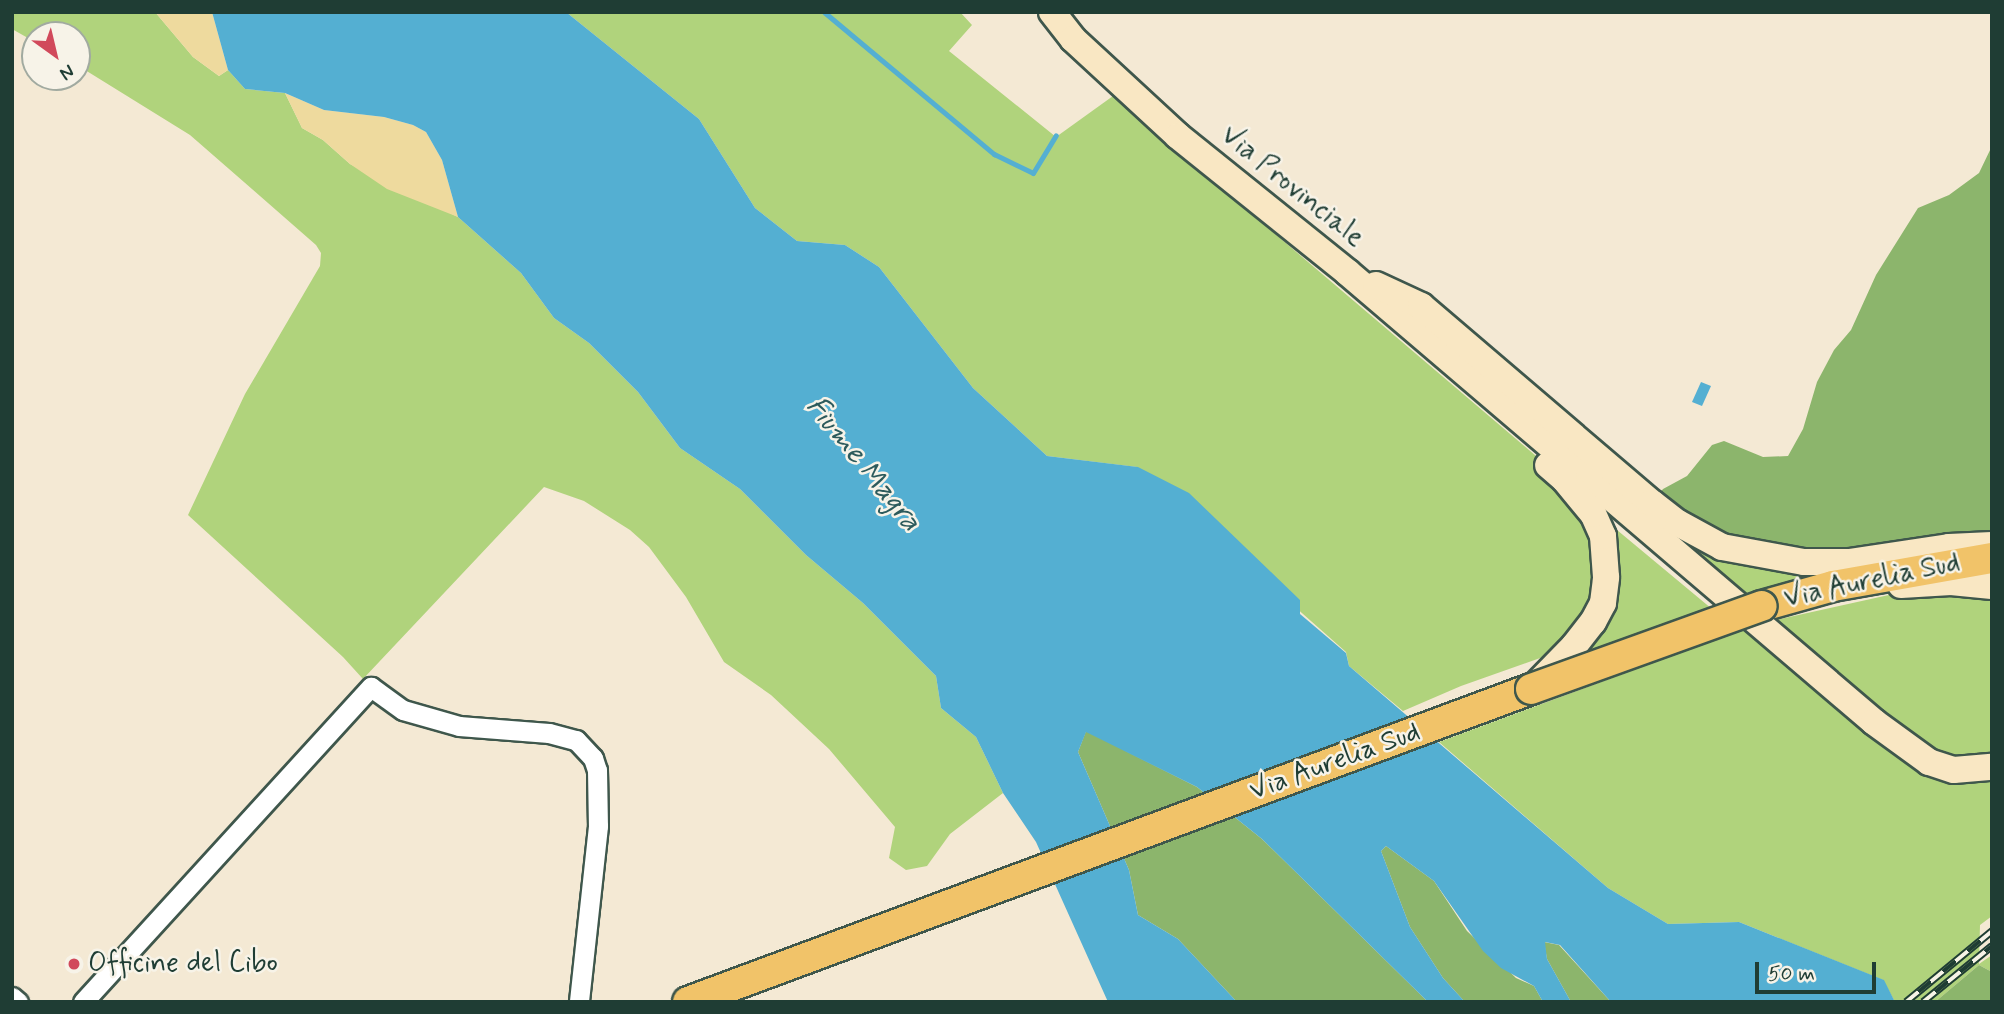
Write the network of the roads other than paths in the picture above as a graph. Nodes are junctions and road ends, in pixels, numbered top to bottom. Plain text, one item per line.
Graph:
1 (1052, 12) edge
2 (1347, 272) junction
3 (1489, 404) junction
4 (1992, 545) edge
5 (1992, 558) edge
6 (1833, 586) junction
7 (1992, 586) edge
8 (1531, 689) junction
9 (1992, 767) edge
10 (12, 997) edge
11 (18, 1002) edge
12 (83, 1002) edge
13 (579, 1002) edge
14 (688, 1002) edge

1 - 2 main road, Via Provinciale
2 - 3 main road
2 - 4 main road
3 - 8 main road
3 - 9 main road
5 - 6 main road, Via Aurelia Sud
6 - 7 main road
6 - 8 main road, Via Aurelia Sud, bridge
8 - 14 main road, Via Aurelia Sud
10 - 11 street
12 - 13 street

